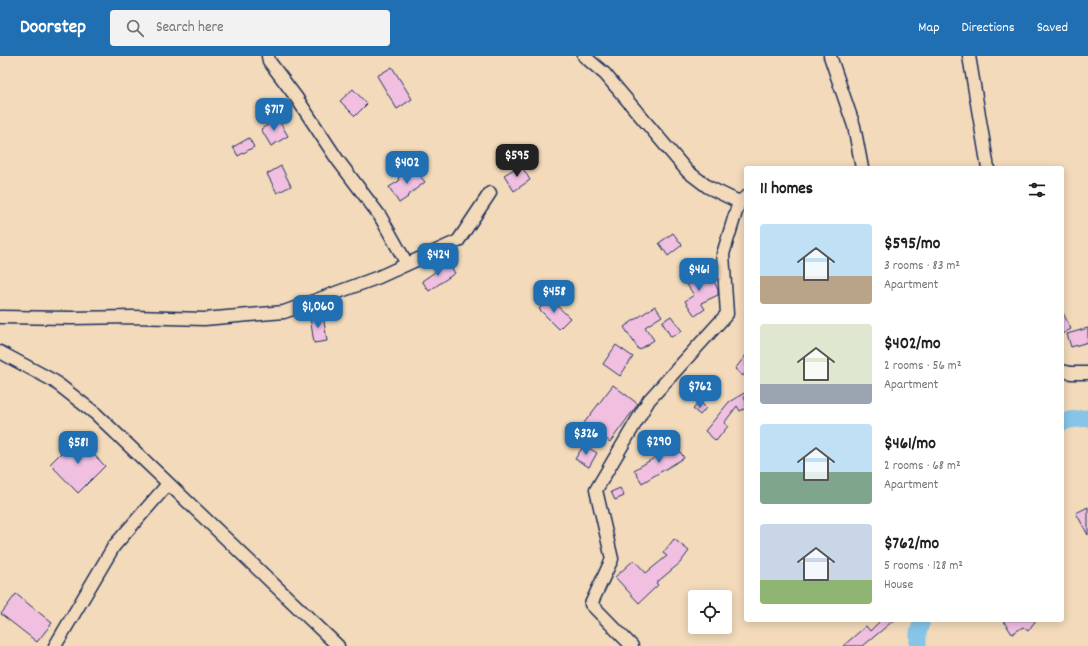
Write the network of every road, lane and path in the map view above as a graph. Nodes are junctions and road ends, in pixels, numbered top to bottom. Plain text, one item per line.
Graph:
1 (268, 56) edge
2 (584, 56) edge
3 (830, 56) edge
4 (969, 56) edge
5 (862, 166) edge
6 (988, 166) edge
7 (490, 192) dead end
8 (743, 200) edge
9 (407, 264) junction
10 (0, 317) edge
11 (0, 352) edge
12 (1064, 372) edge
13 (1088, 373) edge
14 (168, 484) junction
15 (55, 646) edge
16 (338, 646) edge
17 (632, 646) edge

1 - 9 street
2 - 8 street
3 - 5 street
4 - 6 street
7 - 9 street
8 - 17 street
9 - 10 street
11 - 14 street
12 - 13 street
14 - 15 street
14 - 16 street

